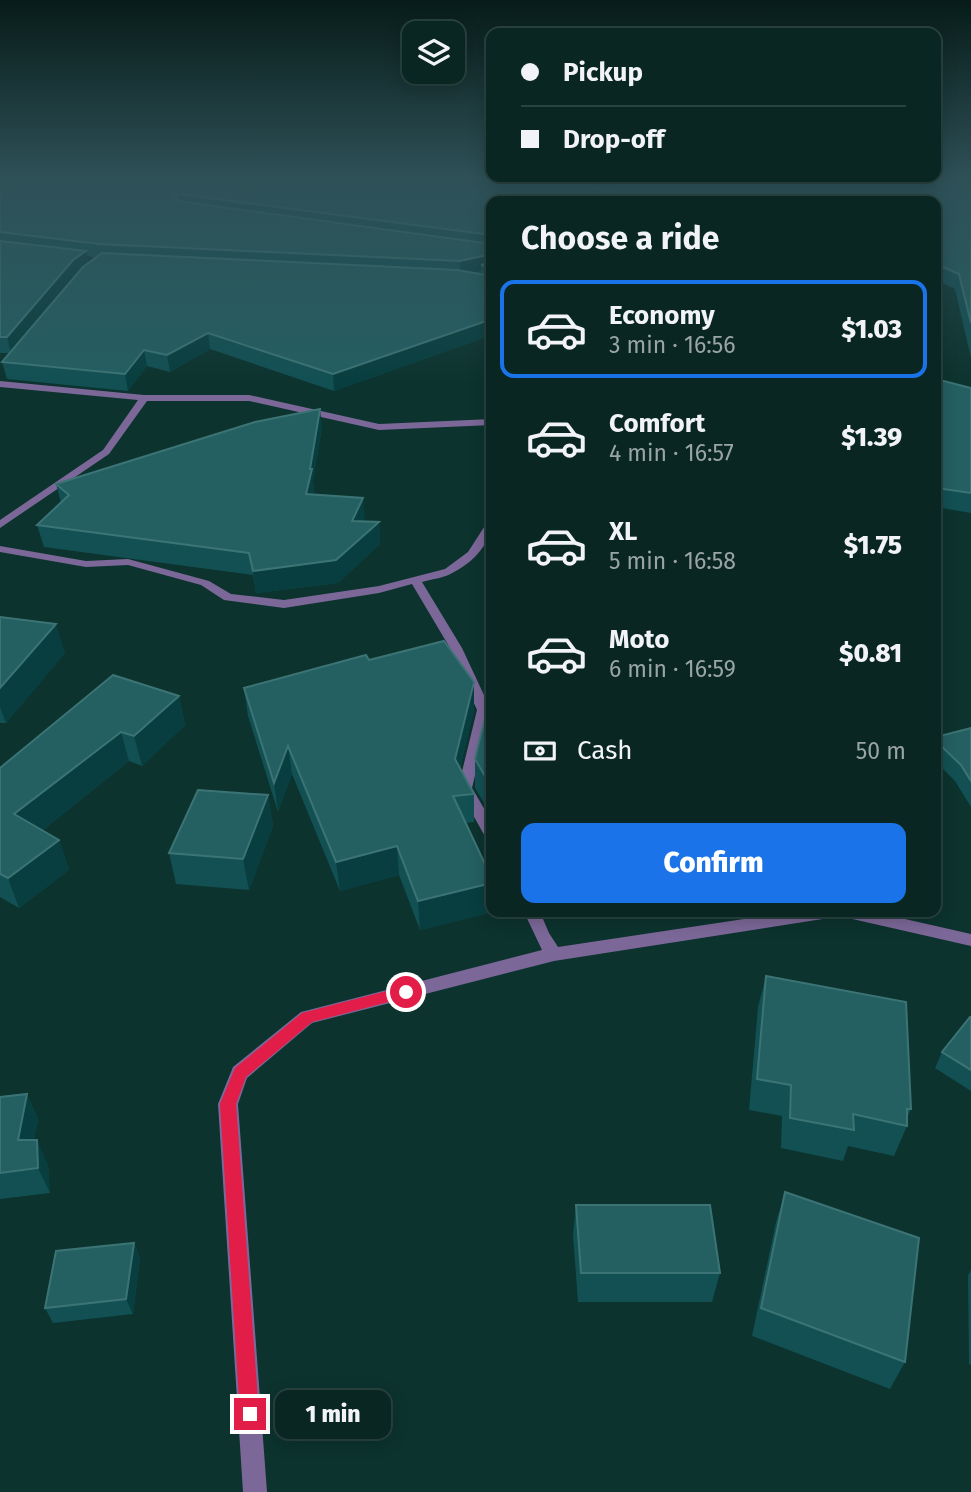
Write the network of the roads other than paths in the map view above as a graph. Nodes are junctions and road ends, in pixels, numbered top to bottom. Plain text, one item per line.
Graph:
1 (0, 384) edge
2 (145, 398) junction
3 (486, 422) edge
4 (0, 525) edge
5 (486, 532) edge
6 (0, 549) edge
7 (415, 580) junction
8 (486, 825) edge
9 (534, 917) edge
10 (796, 917) edge
11 (870, 917) edge
12 (971, 940) edge
13 (554, 954) junction
14 (255, 1492) edge

1 - 2 street
2 - 3 street
2 - 4 street
5 - 7 street
6 - 7 street
7 - 8 street
9 - 13 street
10 - 13 street
11 - 12 street
13 - 14 street

